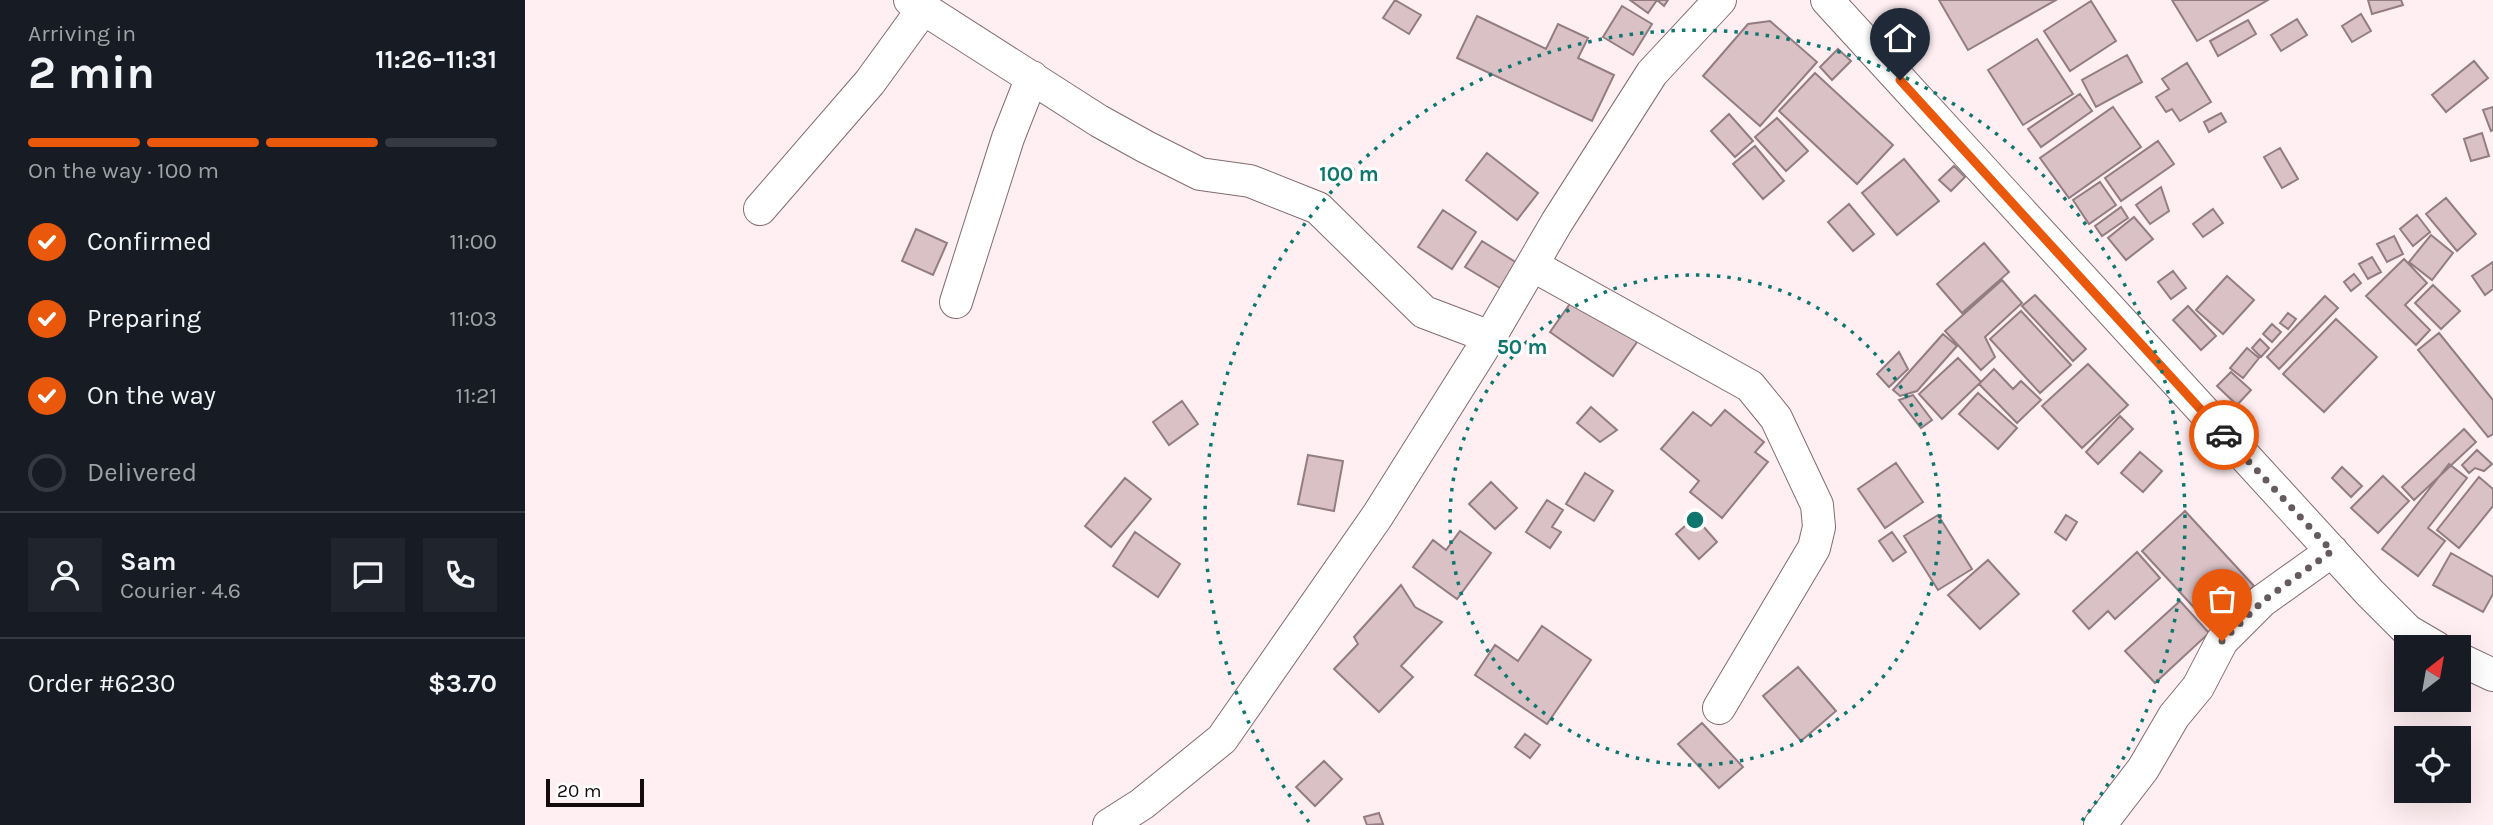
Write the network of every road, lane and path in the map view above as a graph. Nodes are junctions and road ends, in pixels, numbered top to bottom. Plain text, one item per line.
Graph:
1 (1720, 0) edge
2 (1827, 0) edge
3 (916, 4) edge
4 (1032, 78) junction
5 (760, 209) dead end
6 (1532, 265) junction
7 (956, 302) dead end
8 (1490, 337) junction
9 (2332, 551) junction
10 (2415, 635) edge
11 (2471, 665) edge
12 (2493, 675) edge
13 (1719, 708) dead end
14 (1109, 825) edge
15 (2100, 825) edge

1 - 6 street
2 - 9 street
3 - 4 street
3 - 5 street
4 - 7 street
4 - 8 street
6 - 8 street
6 - 13 street
8 - 14 street
9 - 10 street
9 - 15 street
11 - 12 street

